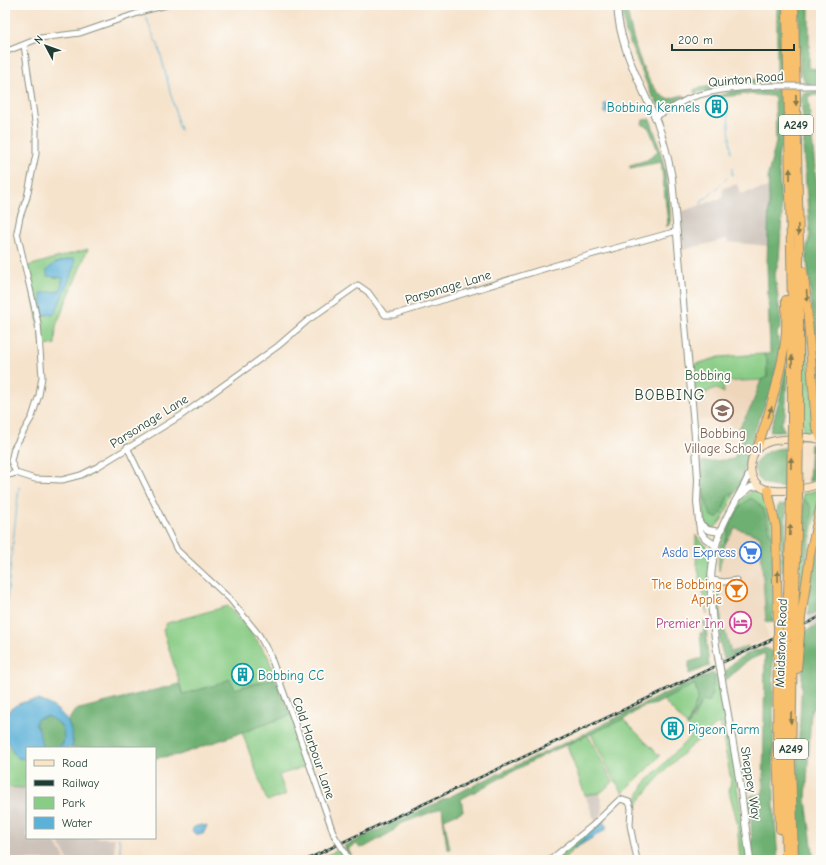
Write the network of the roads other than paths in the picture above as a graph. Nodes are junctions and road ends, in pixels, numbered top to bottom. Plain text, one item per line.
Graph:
1 (167, 5) edge
2 (616, 5) edge
3 (787, 5) edge
4 (794, 5) edge
5 (24, 45) junction
6 (5, 52) edge
7 (821, 86) edge
8 (655, 116) junction
9 (677, 231) junction
10 (791, 241) junction
11 (799, 244) junction
12 (795, 428) junction
13 (821, 440) edge
14 (127, 447) junction
15 (757, 449) junction
16 (751, 470) junction
17 (16, 473) junction
18 (5, 476) edge
19 (821, 483) edge
20 (759, 486) junction
21 (768, 490) junction
22 (736, 500) junction
23 (821, 505) edge
24 (699, 523) junction
25 (720, 532) junction
26 (716, 546) junction
27 (712, 580) junction
28 (737, 580) dead end
29 (794, 621) junction
30 (793, 637) junction
31 (349, 860) edge
32 (550, 860) edge
33 (637, 860) edge
34 (750, 860) edge
35 (782, 860) edge
36 (786, 860) edge
37 (794, 860) edge

1 - 5 street
2 - 8 street
10 -> 3 highway, A249
4 -> 11 highway, A249
5 - 6 street
5 - 17 street
7 - 8 street, Quinton Road, bridge
8 - 9 street
9 - 14 street, Parsonage Lane
9 - 24 street
12 -> 10 highway, A249
15 -> 10 highway
11 - 12 highway, A249
11 -> 13 highway
12 - 29 highway, Maidstone Road / A249, bridge
13 - 15 main road
14 - 17 street, Parsonage Lane
14 - 31 street, Cold Harbour Lane, bridge
15 - 16 main road
16 - 20 main road
16 - 22 street, Sheppey Way
17 - 18 street
19 - 21 main road
20 - 21 main road
20 - 22 street, Sheppey Way
35 -> 21 highway, bridge
22 - 25 street, Sheppey Way
23 - 29 highway
24 - 25 street
24 - 26 street
25 - 26 street, Sheppey Way
26 - 27 street, Sheppey Way
27 - 28 street
27 - 34 street, Sheppey Way, bridge
29 - 30 highway, Maidstone Road / A249, bridge
29 - 30 highway, bridge
30 - 36 highway, Maidstone Road / A249
30 -> 37 highway, Maidstone Road / A249
32 - 33 street

